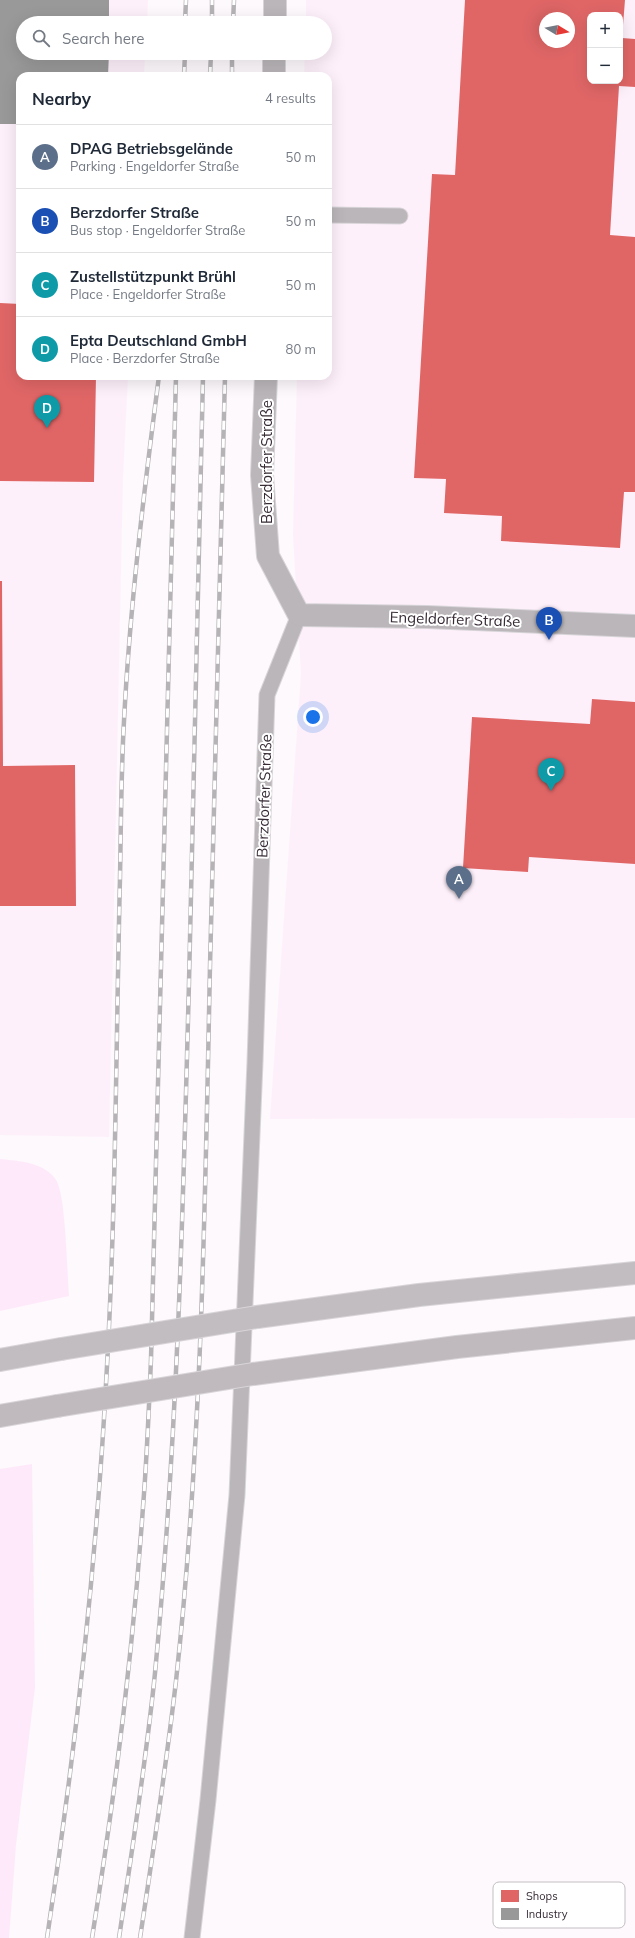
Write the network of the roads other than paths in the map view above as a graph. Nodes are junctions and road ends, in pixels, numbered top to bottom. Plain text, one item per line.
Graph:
1 (275, 0) edge
2 (275, 16) edge
3 (274, 60) edge
4 (274, 72) edge
5 (332, 215) edge
6 (400, 216) dead end
7 (266, 380) edge
8 (299, 615) junction
9 (635, 626) edge
10 (635, 1273) edge
11 (635, 1328) edge
12 (0, 1360) edge
13 (0, 1416) edge
14 (192, 1938) edge

1 - 2 street
3 - 4 street
5 - 6 lane
7 - 8 street, Berzdorfer Straße
8 - 9 street, Engeldorfer Straße
8 - 14 lane, Berzdorfer Straße
10 - 12 highway, bridge
11 - 13 highway, bridge

